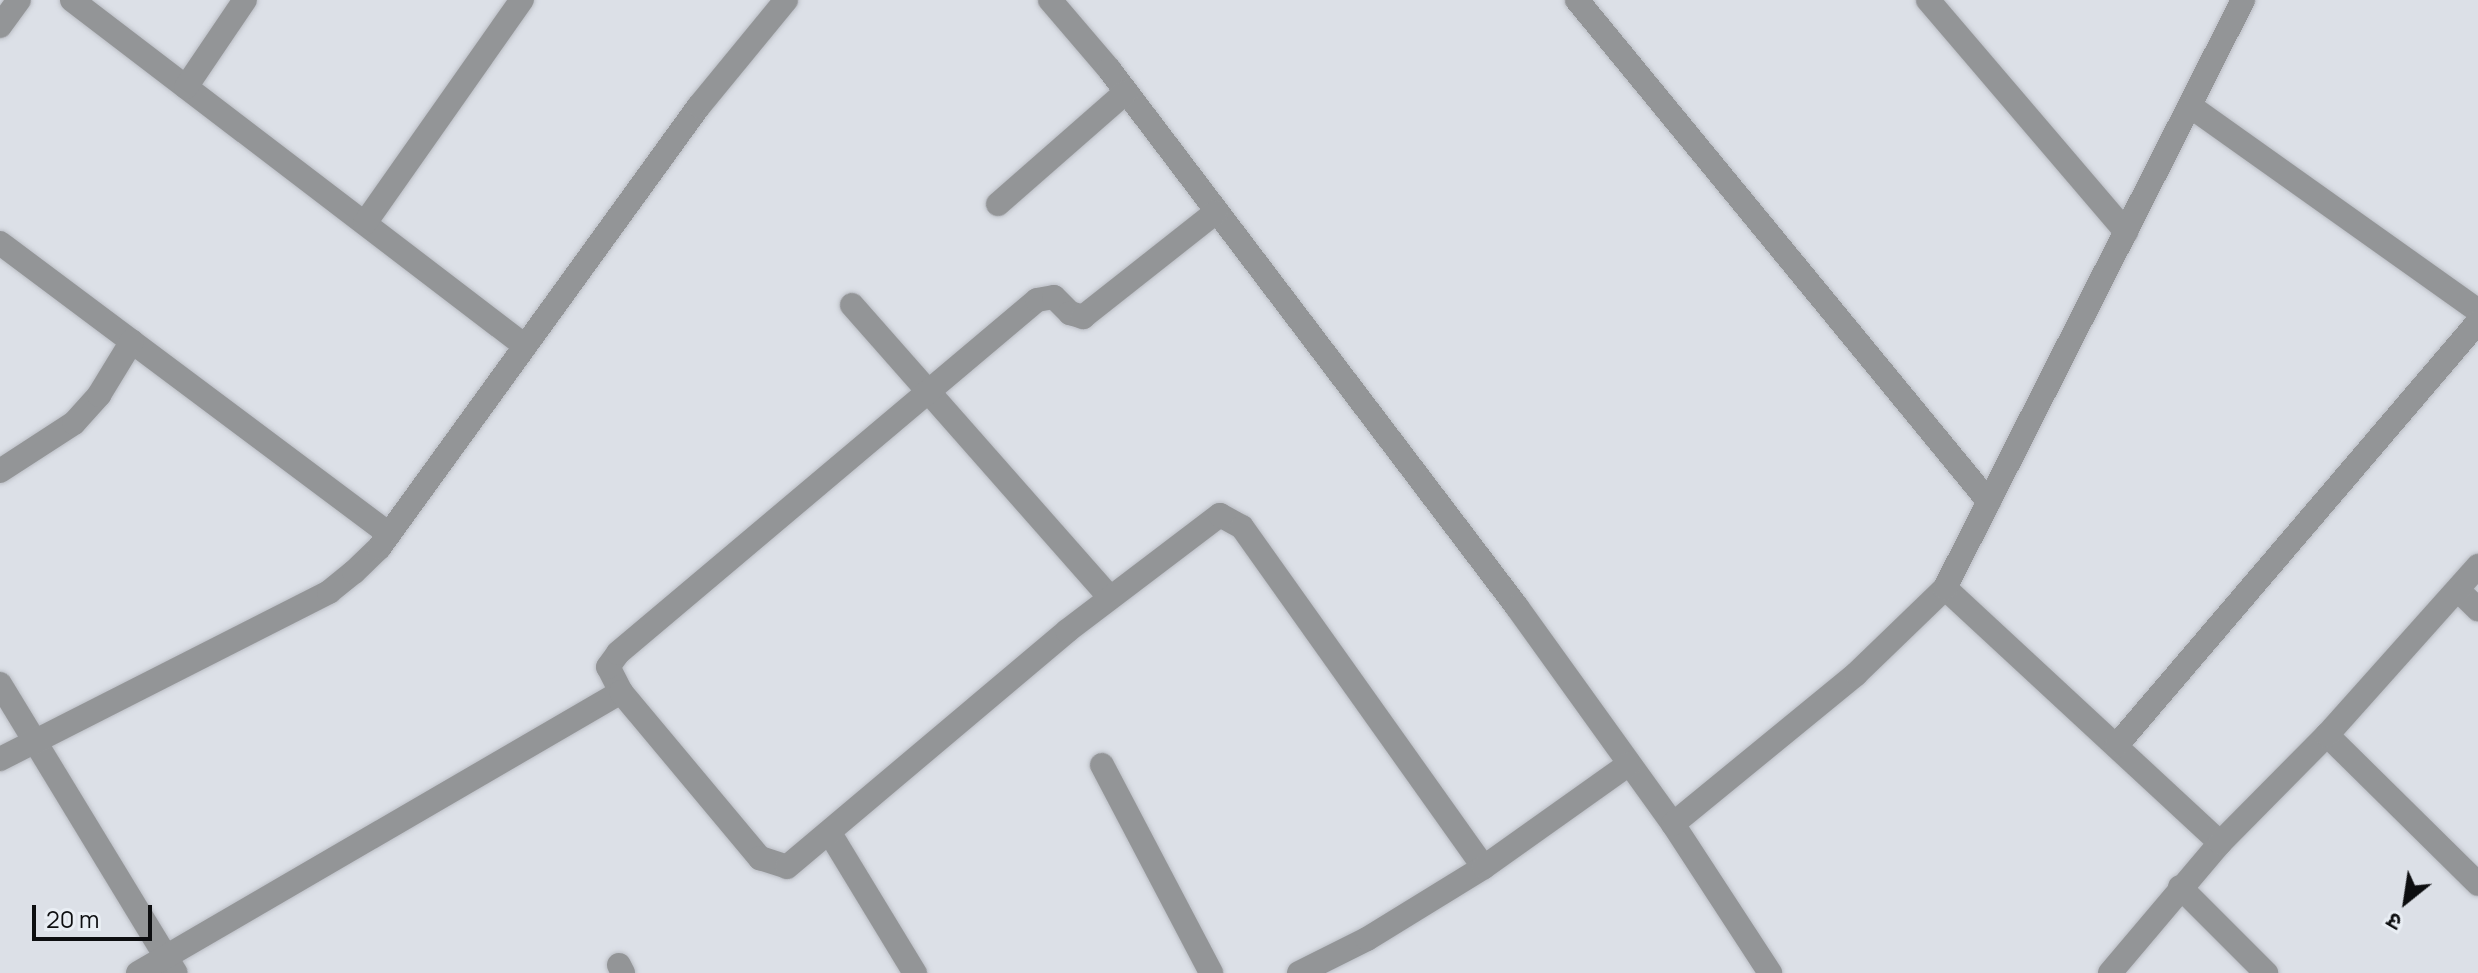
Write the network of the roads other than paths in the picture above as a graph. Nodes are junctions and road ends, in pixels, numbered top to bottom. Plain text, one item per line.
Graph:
1 (19, 0) edge
2 (72, 0) edge
3 (245, 0) edge
4 (522, 0) edge
5 (786, 0) edge
6 (1050, 0) edge
7 (1577, 0) edge
8 (1928, 0) edge
9 (2243, 0) edge
10 (0, 26) edge
11 (186, 87) junction
12 (1126, 92) junction
13 (2190, 106) junction
14 (998, 204) dead end
15 (1216, 212) junction
16 (365, 223) junction
17 (2126, 232) junction
18 (0, 243) edge
19 (852, 305) dead end
20 (2478, 311) edge
21 (2478, 322) edge
22 (132, 341) junction
23 (525, 346) junction
24 (926, 389) junction
25 (0, 471) edge
26 (1989, 502) junction
27 (389, 534) junction
28 (2478, 566) edge
29 (1945, 588) junction
30 (2458, 590) junction
31 (1110, 598) junction
32 (2478, 609) edge
33 (0, 684) edge
34 (621, 692) junction
35 (2327, 735) junction
36 (32, 740) junction
37 (2117, 745) junction
38 (0, 759) edge
39 (1629, 764) junction
40 (1102, 765) dead end
41 (1673, 824) junction
42 (831, 835) junction
43 (2220, 843) junction
44 (1484, 867) junction
45 (2478, 884) edge
46 (2180, 887) junction
47 (171, 965) edge
48 (138, 973) edge
49 (915, 973) edge
50 (1211, 973) edge
51 (1299, 973) edge
52 (1770, 973) edge
53 (2110, 973) edge
54 (2266, 973) edge

1 - 10 street
2 - 11 street
3 - 11 street
4 - 16 street
5 - 23 street
6 - 12 street
7 - 26 street
8 - 17 street
9 - 13 street
11 - 16 street
12 - 14 street
12 - 15 street
13 - 17 street
13 - 20 street
15 - 24 street
15 - 39 street
16 - 23 street
17 - 26 street
18 - 22 street
19 - 24 street
21 - 37 street
22 - 25 street
22 - 27 street
23 - 27 street
24 - 31 street
24 - 34 street
26 - 29 street
27 - 36 street
28 - 30 street
29 - 37 street
29 - 41 street
30 - 32 street
30 - 35 street
31 - 42 street
31 - 44 street
33 - 36 street
34 - 42 street
34 - 47 street
35 - 43 street
35 - 45 street
36 - 38 street
36 - 47 street
37 - 43 street
39 - 41 street
39 - 44 street
40 - 50 street
41 - 52 street
42 - 49 street
43 - 46 street
44 - 51 street
46 - 53 street
46 - 54 street
47 - 48 street

